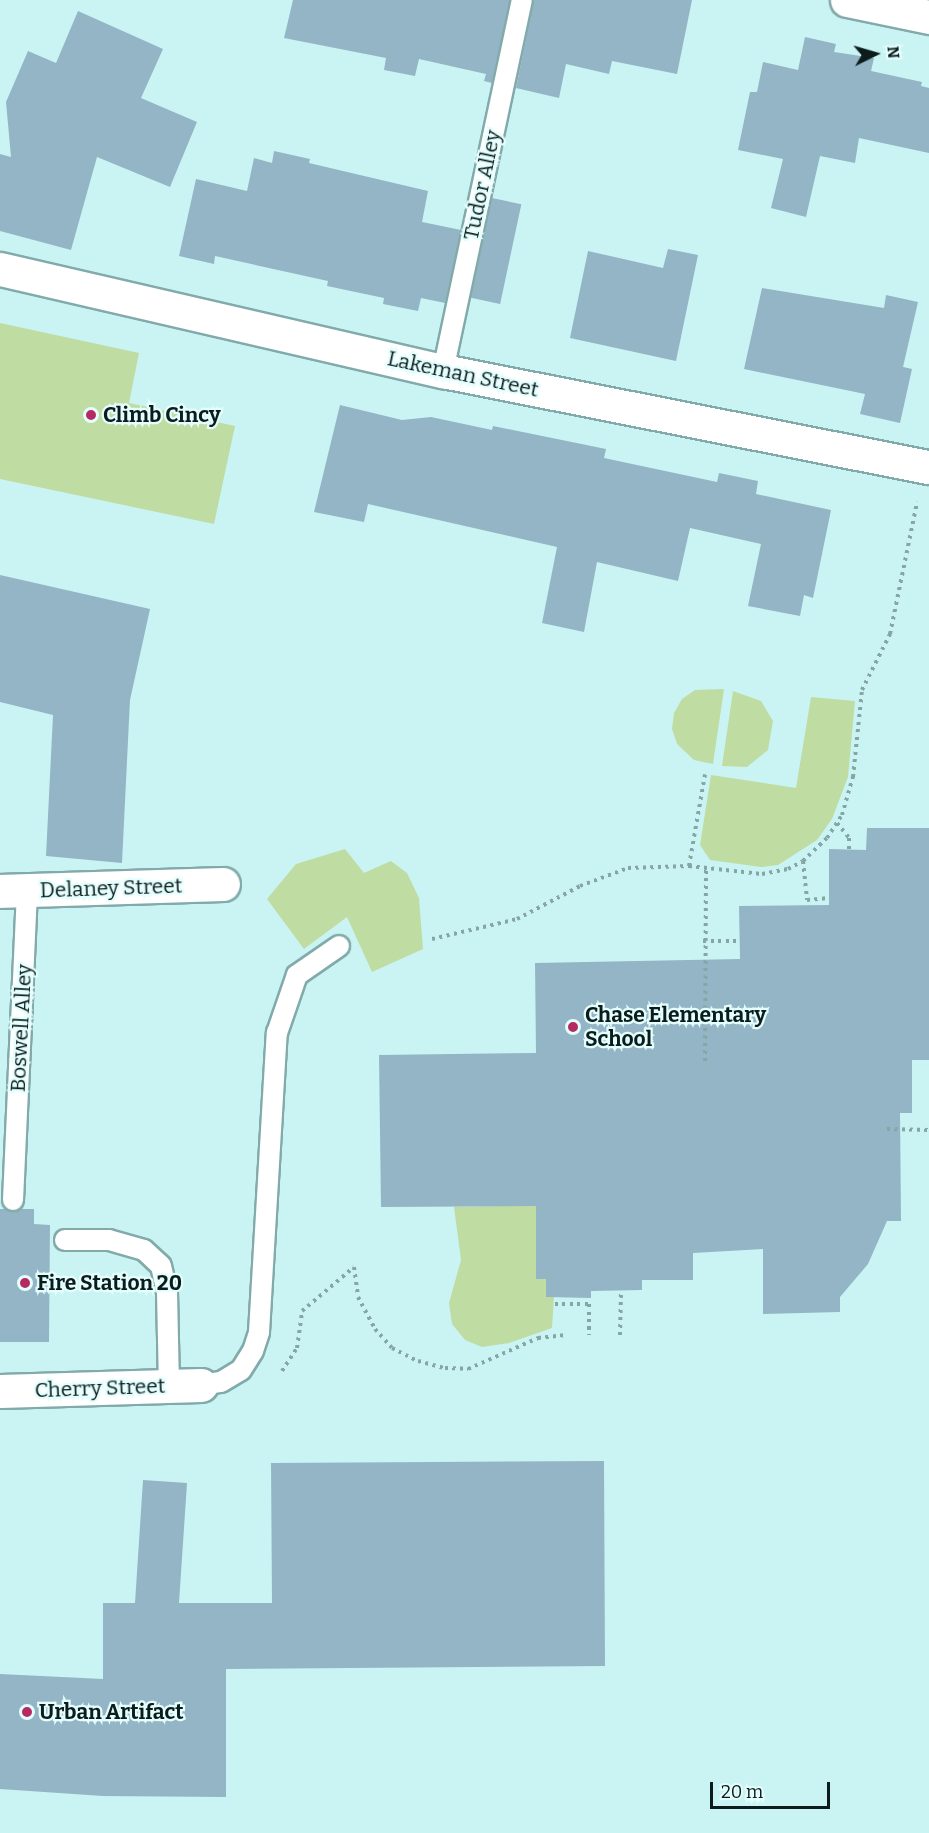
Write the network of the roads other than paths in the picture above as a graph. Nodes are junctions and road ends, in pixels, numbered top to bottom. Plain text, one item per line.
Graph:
1 (522, 0) edge
2 (847, 0) edge
3 (929, 17) edge
4 (0, 269) edge
5 (442, 371) junction
6 (929, 467) edge
7 (223, 884) dead end
8 (14, 891) edge
9 (339, 946) dead end
10 (13, 1200) dead end
11 (65, 1240) dead end
12 (201, 1385) joint
13 (169, 1386) junction
14 (0, 1391) edge

1 - 5 lane, Tudor Alley
2 - 3 street
4 - 5 street, Lakeman Street
5 - 6 street, Lakeman Street
7 - 8 street, Delaney Street
8 - 10 lane, Boswell Alley
9 - 12 lane
11 - 13 lane
12 - 13 street, Cherry Street
13 - 14 street, Cherry Street

